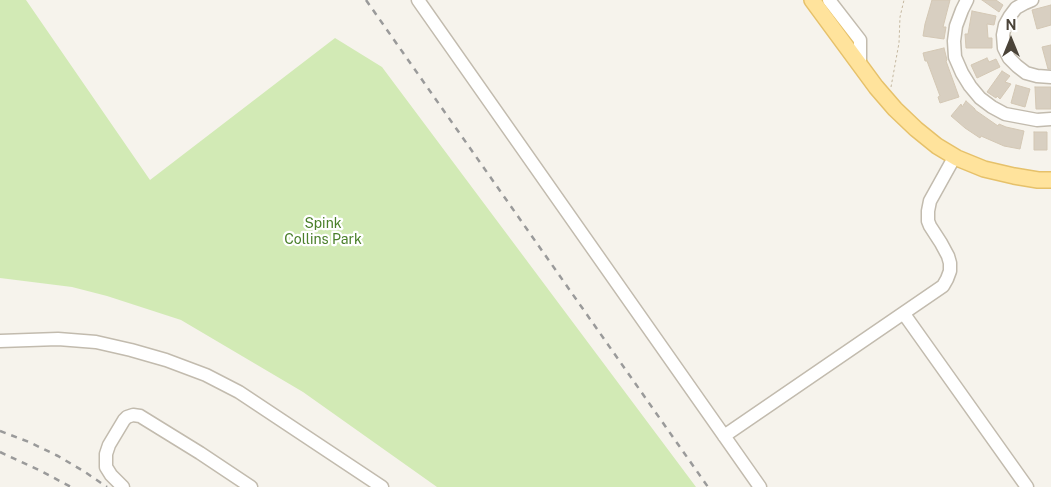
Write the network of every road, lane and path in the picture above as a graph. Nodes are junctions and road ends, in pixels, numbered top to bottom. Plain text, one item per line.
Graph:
1 (418, 0) edge
2 (812, 0) edge
3 (830, 0) edge
4 (904, 0) edge
5 (967, 0) edge
6 (1032, 0) edge
7 (860, 65) junction
8 (1051, 77) edge
9 (890, 87) dead end
10 (1051, 119) edge
11 (955, 156) junction
12 (1051, 180) edge
13 (904, 314) junction
14 (0, 341) edge
15 (724, 436) junction
16 (123, 487) edge
17 (251, 487) edge
18 (382, 487) edge
19 (760, 487) edge
20 (1027, 487) edge

1 - 15 street
2 - 7 main road
3 - 7 street
4 - 9 path
5 - 10 street
6 - 8 street
7 - 11 main road
11 - 12 main road
11 - 13 street
13 - 15 street
13 - 20 street
14 - 18 street
15 - 19 street
16 - 17 street

